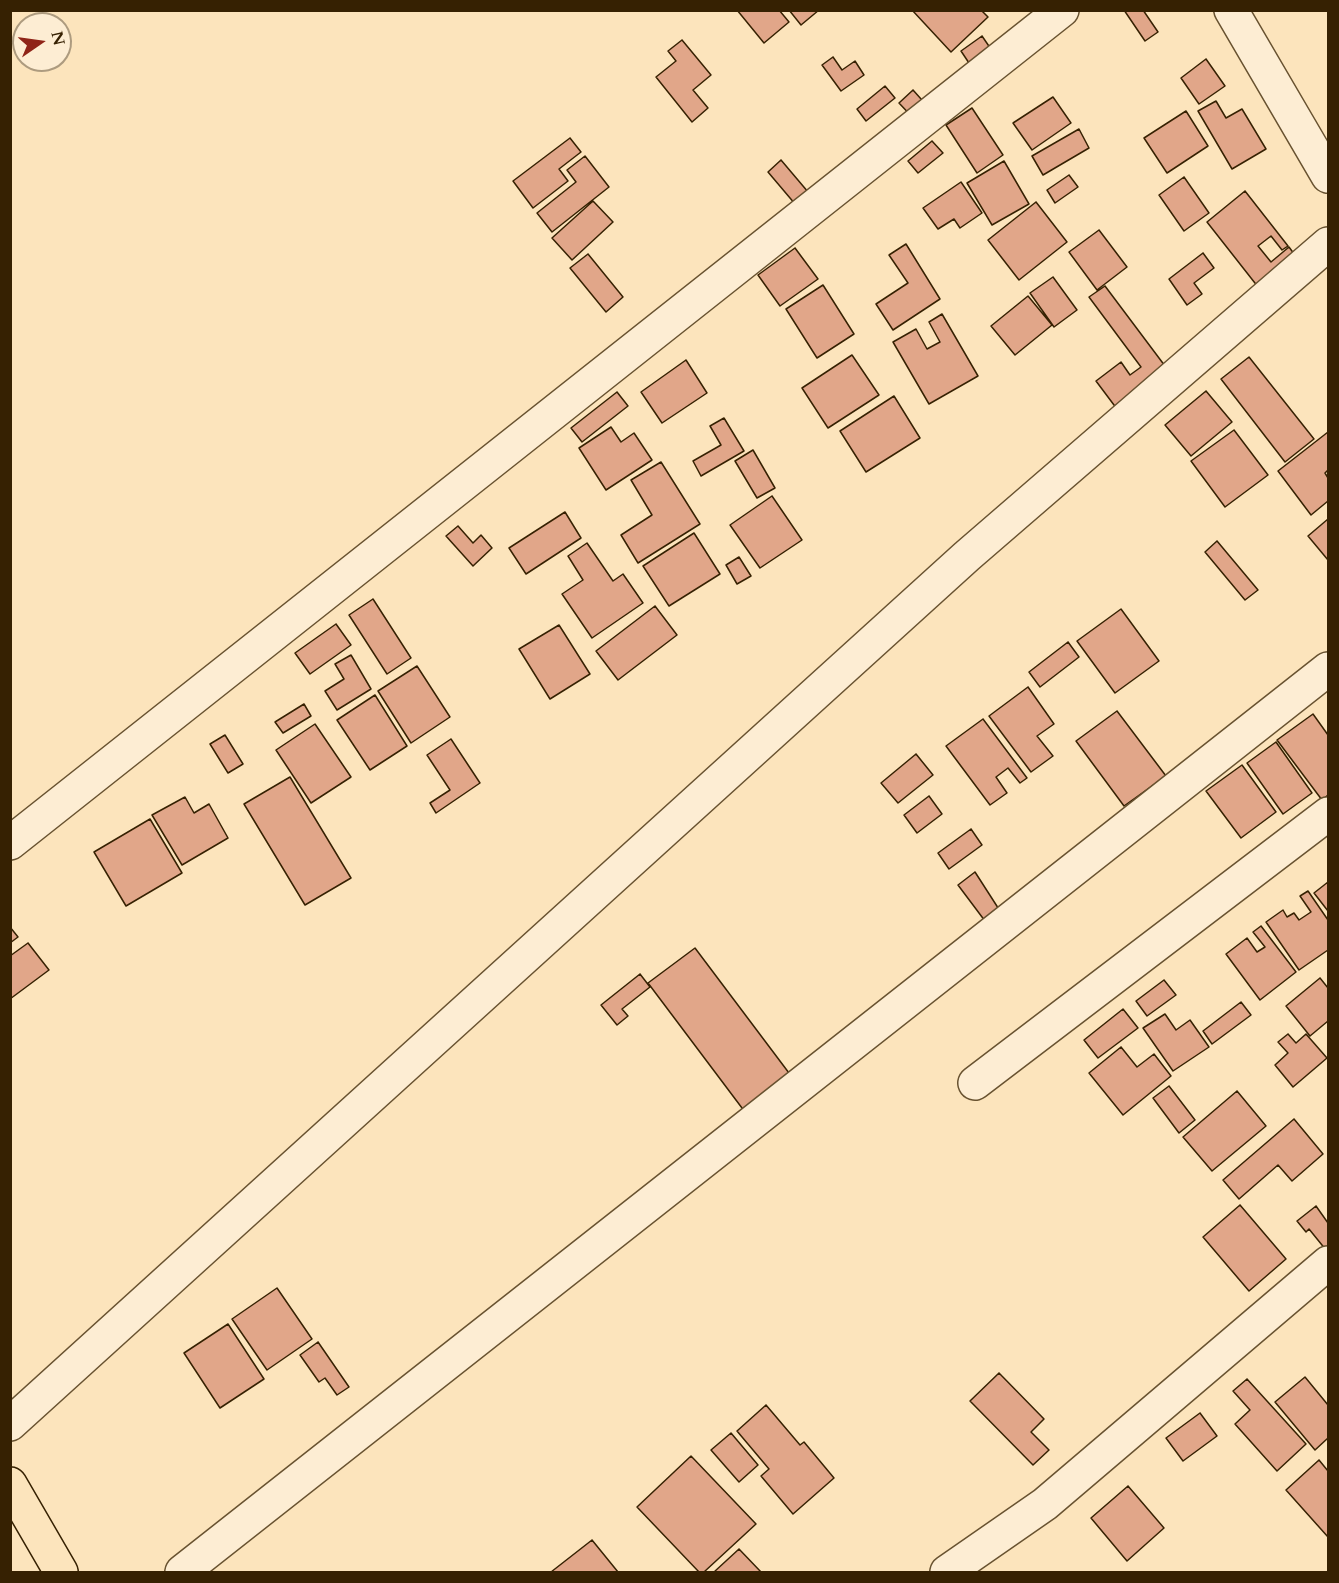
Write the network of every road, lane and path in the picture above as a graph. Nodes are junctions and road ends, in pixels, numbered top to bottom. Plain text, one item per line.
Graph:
1 (1062, 10) edge
2 (1231, 10) edge
3 (1329, 176) edge
4 (1329, 244) edge
5 (1329, 669) edge
6 (1329, 814) edge
7 (10, 843) edge
8 (975, 1083) dead end
9 (1329, 1263) edge
10 (10, 1424) edge
11 (10, 1484) edge
12 (61, 1572) edge
13 (182, 1572) edge
14 (946, 1572) edge

1 - 7 street
2 - 3 street
4 - 10 street
5 - 13 street
6 - 8 street
9 - 14 street
11 - 12 main road

